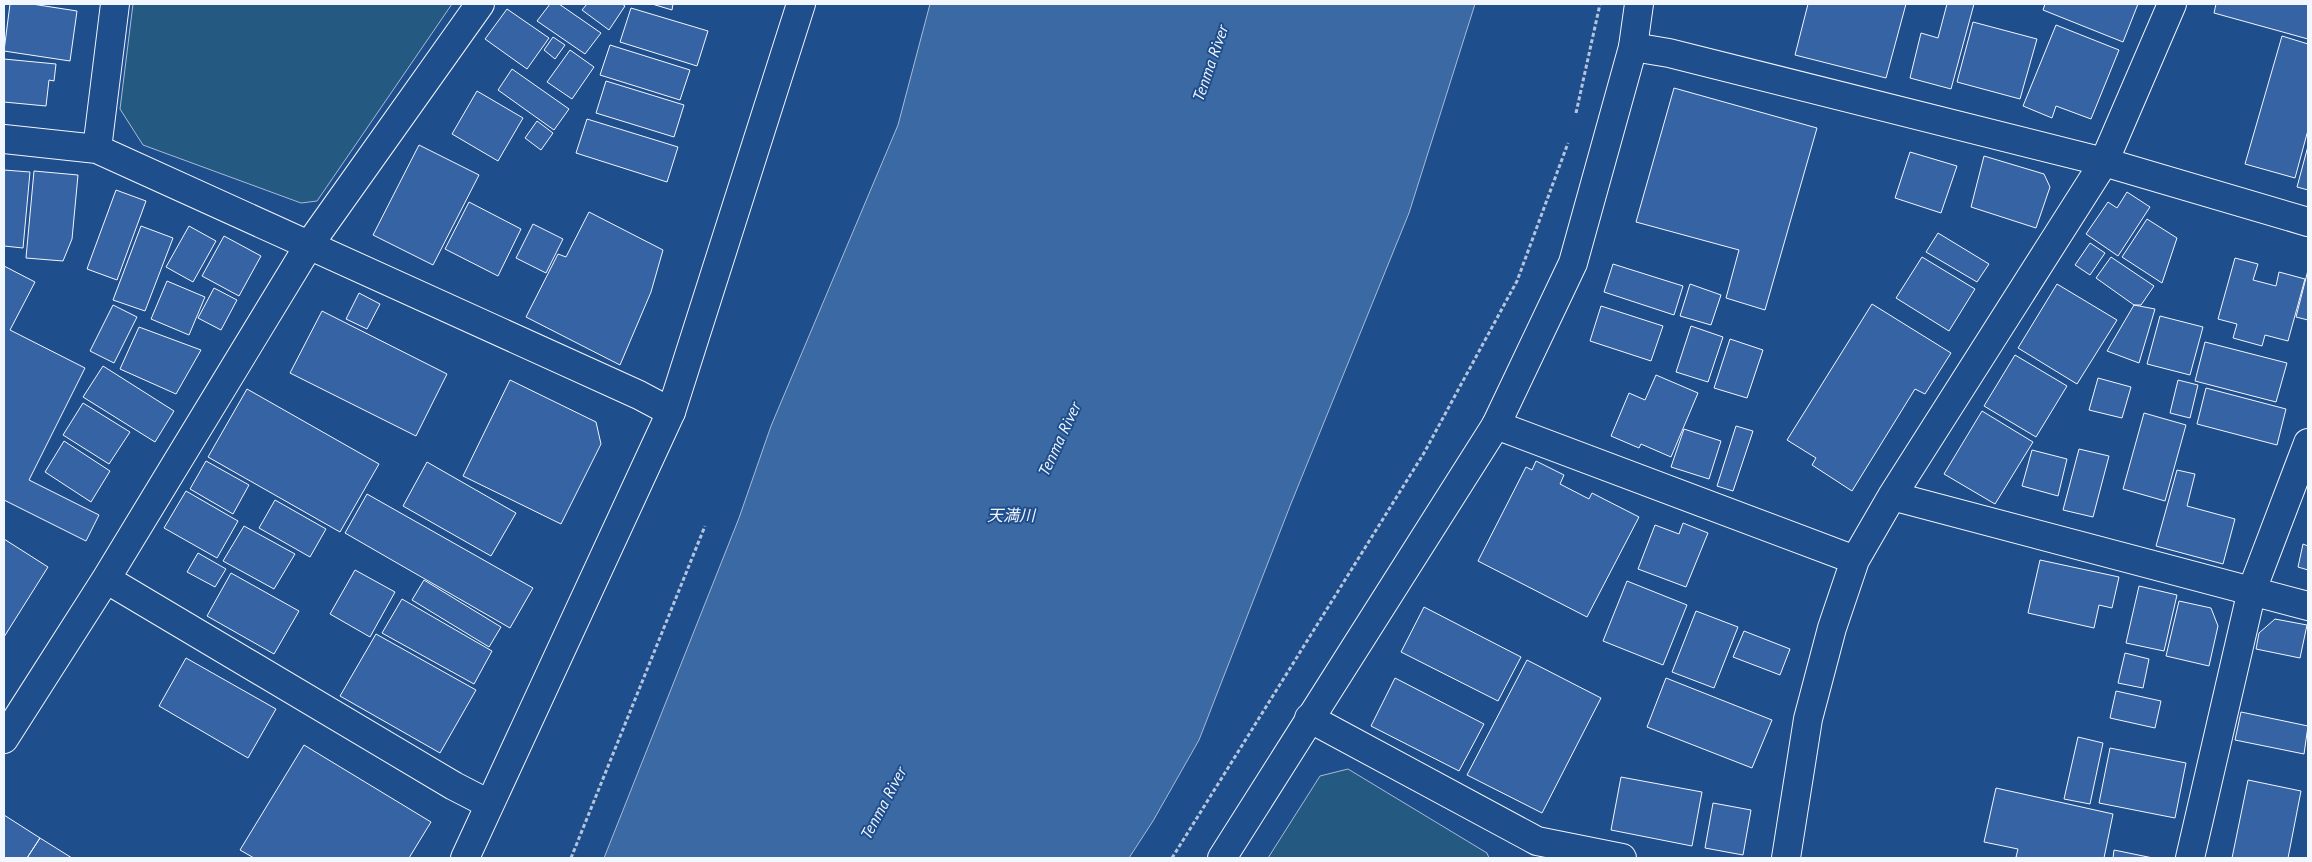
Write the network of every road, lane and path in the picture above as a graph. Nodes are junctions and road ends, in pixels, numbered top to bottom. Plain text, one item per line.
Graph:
1 (115, 4) edge
2 (480, 4) edge
3 (801, 4) edge
4 (1600, 4) edge
5 (1639, 4) edge
6 (2172, 4) edge
7 (1633, 47) junction
8 (1576, 116) dead end
9 (1571, 134) dead end
10 (4, 139) edge
11 (97, 149) junction
12 (2104, 162) junction
13 (2308, 222) edge
14 (309, 245) junction
15 (671, 412) junction
16 (1496, 425) junction
17 (2308, 443) edge
18 (1892, 496) junction
19 (705, 526) dead end
20 (1856, 560) junction
21 (106, 579) junction
22 (2252, 590) junction
23 (2308, 606) edge
24 (1309, 718) junction
25 (4, 739) edge
26 (489, 804) junction
27 (1533, 850) edge
28 (465, 858) edge
29 (571, 858) edge
30 (1172, 858) edge
31 (1222, 858) edge
32 (1622, 858) edge
33 (1786, 858) edge
34 (2190, 858) edge

1 - 11 street
2 - 14 street
3 - 15 street
4 - 8 path
5 - 7 street
6 - 12 street
7 - 12 street
7 - 16 street
9 - 30 path
10 - 11 street
11 - 14 street
12 - 13 street
12 - 18 street
14 - 15 street
14 - 21 street
15 - 26 street
16 - 20 street
16 - 24 street
17 - 22 street
18 - 20 street
18 - 22 street
19 - 29 path
20 - 33 street
21 - 25 street
21 - 26 street
22 - 23 street
22 - 34 street
24 - 27 street
24 - 31 street
26 - 28 street
27 - 32 street

